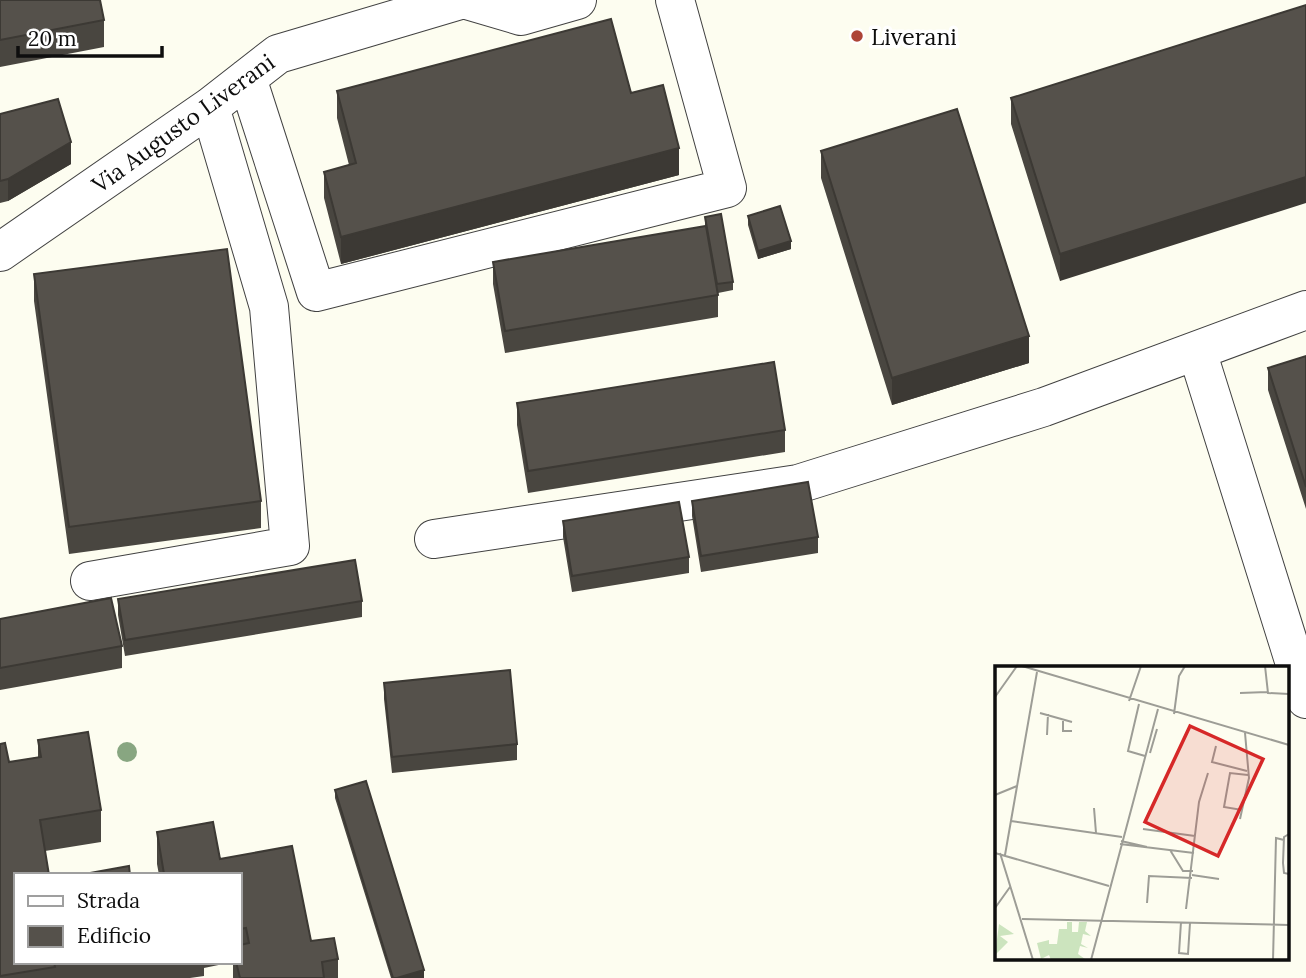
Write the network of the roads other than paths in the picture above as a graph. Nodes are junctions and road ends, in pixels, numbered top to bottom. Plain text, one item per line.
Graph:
1 (460, 0) edge
2 (467, 0) edge
3 (577, 0) edge
4 (676, 4) edge
5 (247, 78) junction
6 (210, 107) junction
7 (0, 252) edge
8 (1306, 310) edge
9 (1197, 351) junction
10 (434, 538) dead end
11 (90, 581) dead end
12 (1306, 699) edge

1 - 5 street, Via Augusto Liverani
2 - 3 street
4 - 5 street
5 - 6 street, Via Augusto Liverani
6 - 7 street, Via Augusto Liverani
6 - 11 street
8 - 9 street
9 - 10 street
9 - 12 street

